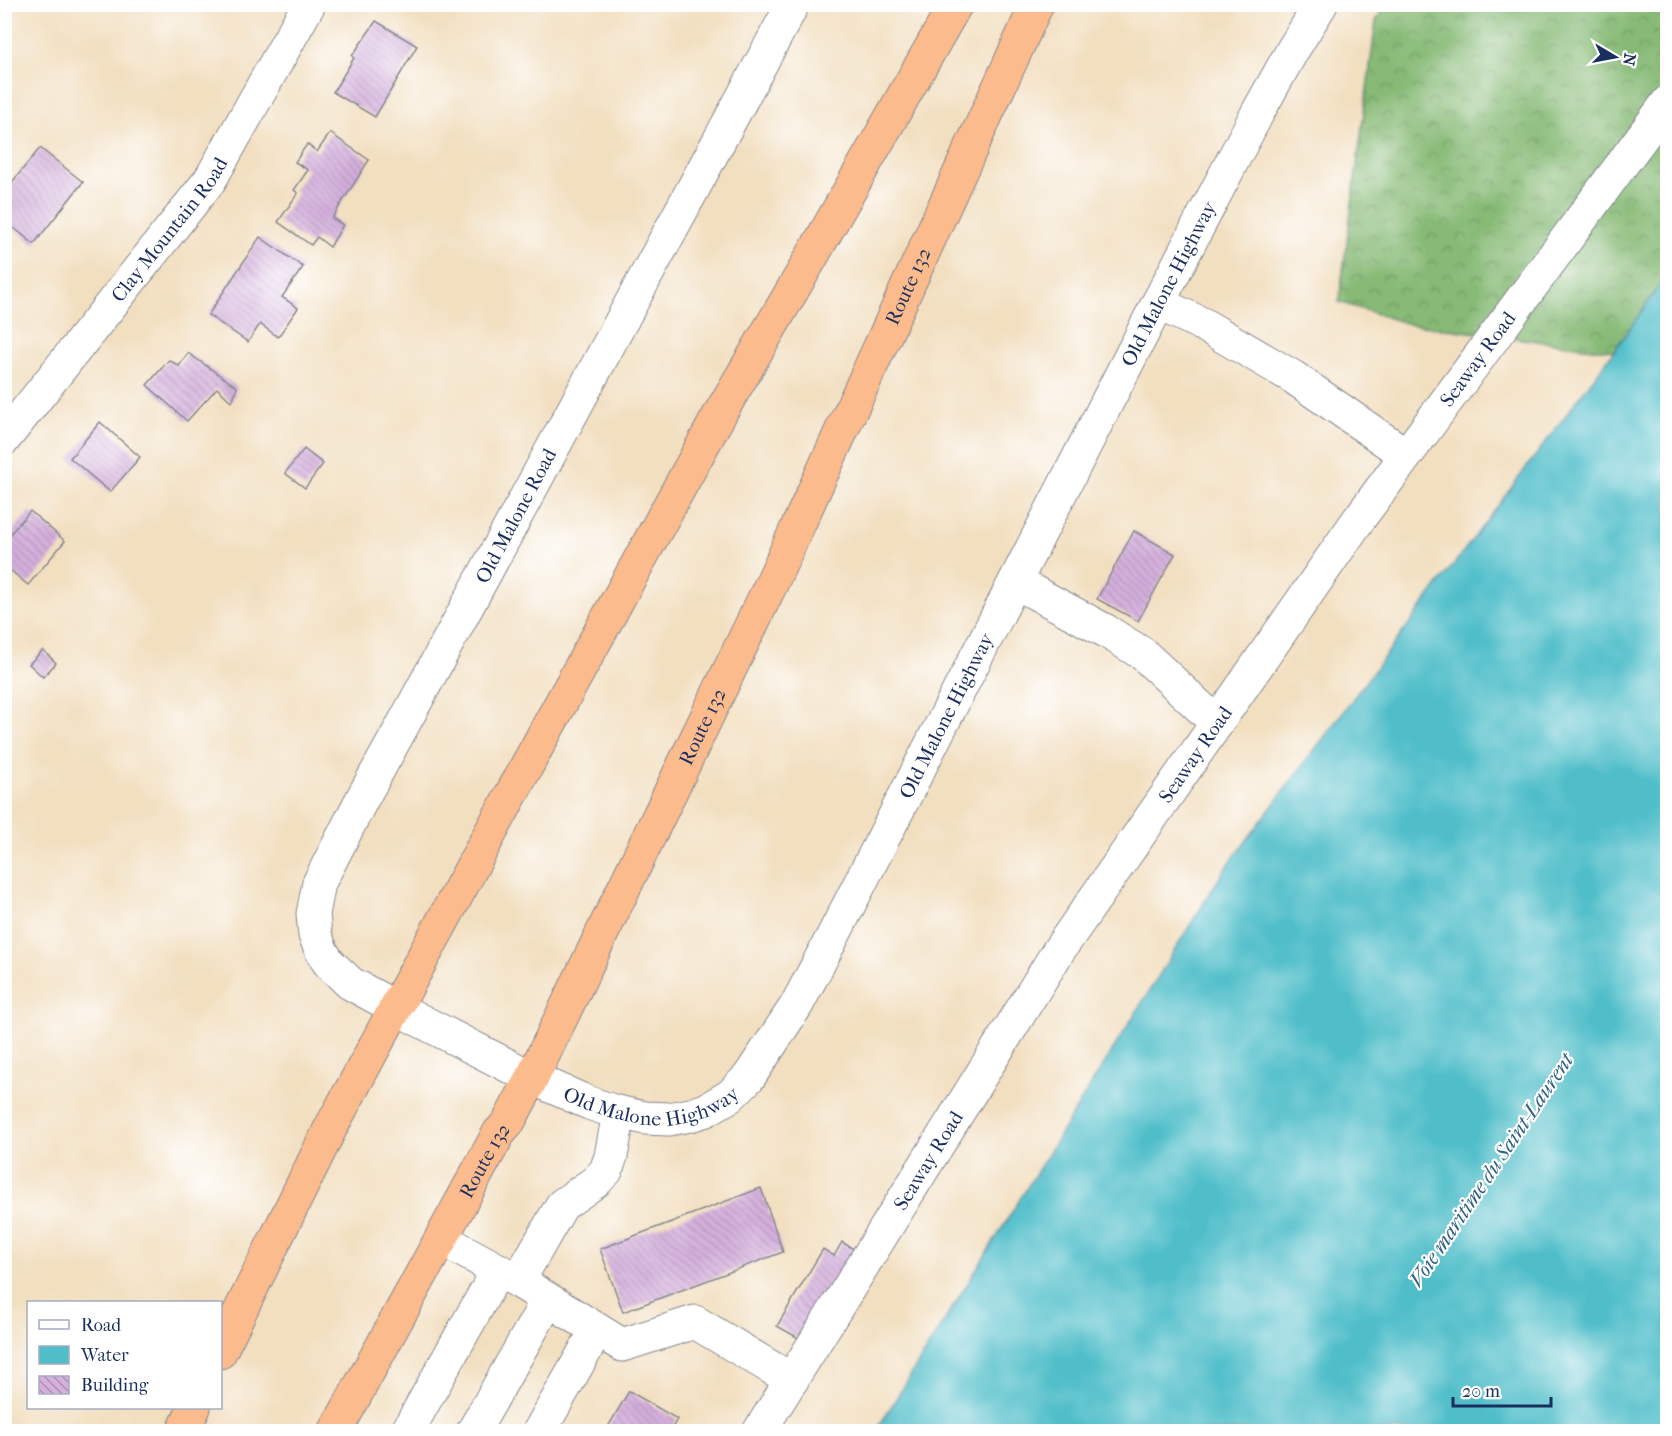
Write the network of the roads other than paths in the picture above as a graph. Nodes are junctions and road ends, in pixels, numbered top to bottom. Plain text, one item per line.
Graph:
1 (309, 4) edge
2 (793, 4) edge
3 (956, 4) edge
4 (1037, 4) edge
5 (1321, 4) edge
6 (1668, 102) edge
7 (1158, 303) junction
8 (4, 439) edge
9 (1406, 455) junction
10 (1015, 582) junction
11 (1217, 723) junction
12 (396, 1008) junction
13 (532, 1078) junction
14 (619, 1113) junction
15 (442, 1239) junction
16 (508, 1276) junction
17 (548, 1300) junction
18 (597, 1330) junction
19 (222, 1348) edge
20 (792, 1380) junction
21 (193, 1409) edge
22 (346, 1428) edge
23 (183, 1431) edge
24 (407, 1431) edge
25 (473, 1431) edge
26 (539, 1431) edge
27 (759, 1431) edge

1 - 8 street, Clay Mountain Road
2 - 12 street, Old Malone Road
3 - 12 highway
4 - 13 highway, Route 132
5 - 7 street, Old Malone Highway
6 - 9 street, Seaway Road
7 - 9 street
7 - 10 street, Old Malone Highway
9 - 11 street, Seaway Road
10 - 11 street
10 - 14 street, Old Malone Highway
11 - 20 street, Seaway Road
12 - 13 street, Old Malone Highway
12 - 19 highway
13 - 14 street, Old Malone Highway
13 - 15 highway, Route 132
14 - 16 street
15 - 16 street
15 - 22 highway, Route 132
16 - 17 street
16 - 24 street
17 - 18 street
17 - 25 street
18 - 20 street
18 - 26 street
20 - 27 street, Seaway Road
21 - 23 highway

